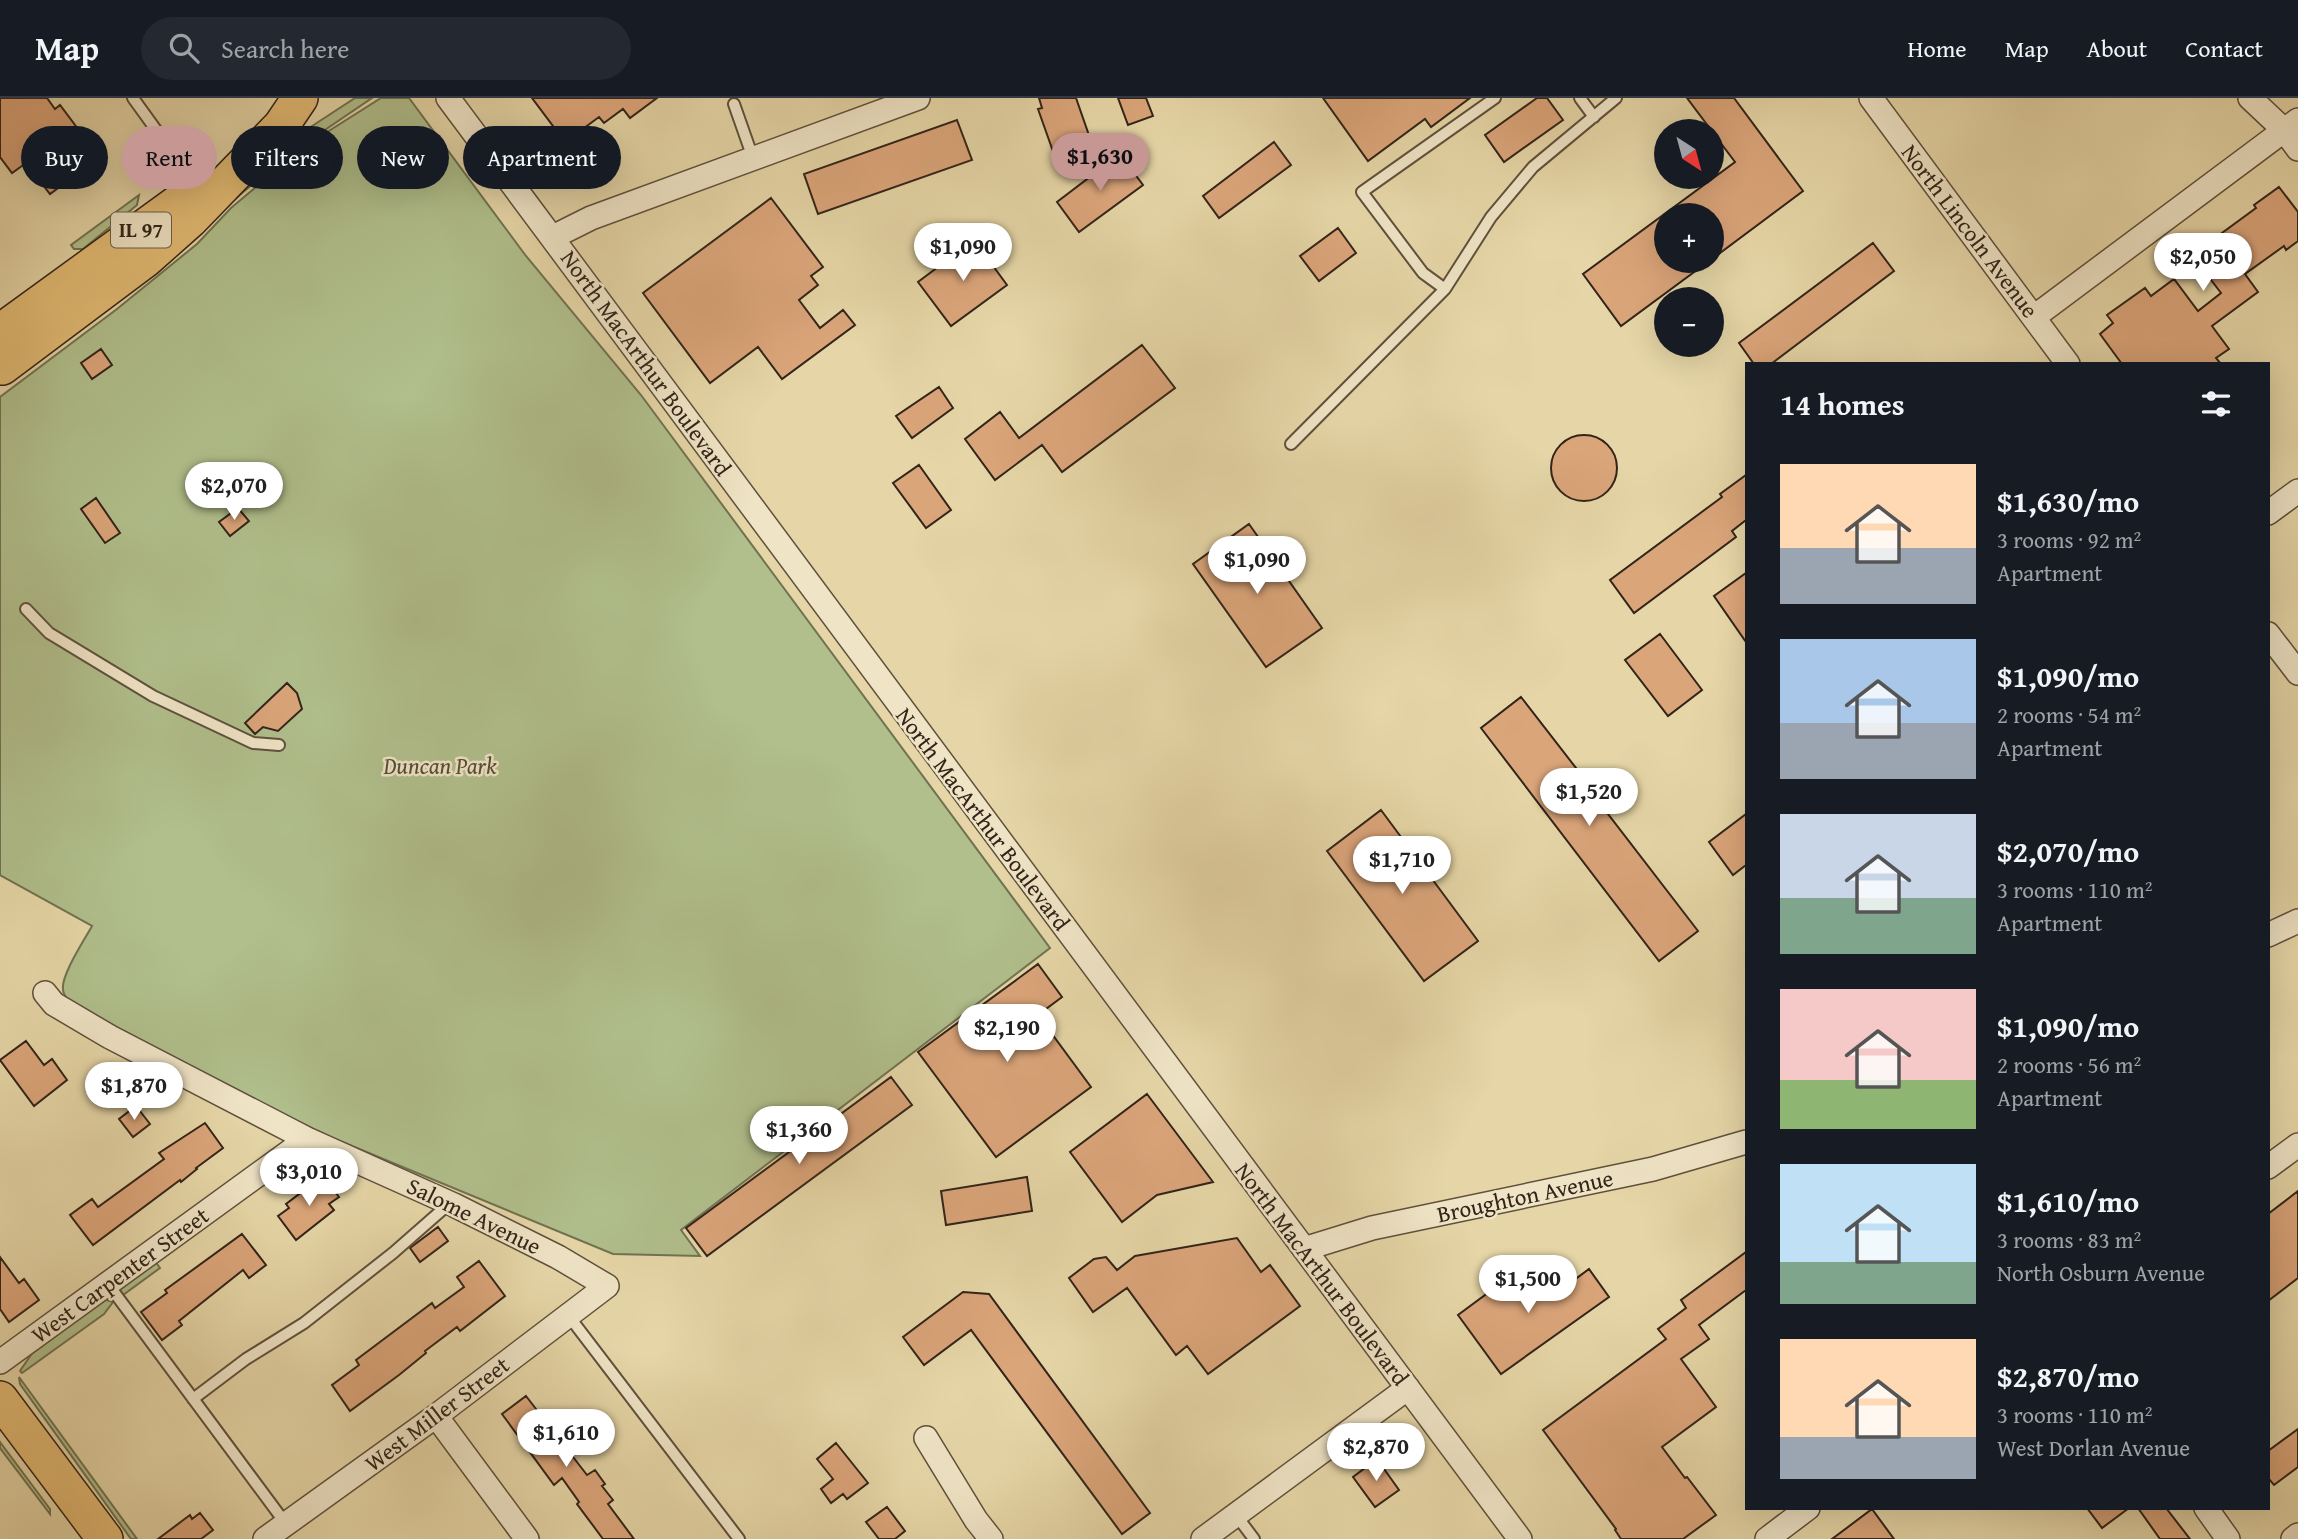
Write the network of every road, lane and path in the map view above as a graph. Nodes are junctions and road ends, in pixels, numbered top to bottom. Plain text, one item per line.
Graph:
1 (134, 98) edge
2 (321, 98) edge
3 (448, 98) edge
4 (918, 98) edge
5 (1495, 98) edge
6 (1580, 98) edge
7 (1616, 98) edge
8 (1871, 98) edge
9 (2250, 98) edge
10 (734, 104) dead end
11 (290, 112) edge
12 (1594, 117) junction
13 (2291, 125) edge
14 (154, 126) edge
15 (2298, 149) edge
16 (753, 158) junction
17 (217, 172) edge
18 (197, 189) edge
19 (553, 237) junction
20 (1445, 289) junction
21 (2034, 317) junction
22 (0, 332) edge
23 (2067, 362) edge
24 (1, 368) edge
25 (1291, 444) dead end
26 (2298, 491) edge
27 (2270, 512) edge
28 (26, 609) dead end
29 (2270, 637) edge
30 (2298, 673) edge
31 (279, 745) dead end
32 (2298, 921) edge
33 (2270, 934) edge
34 (45, 993) dead end
35 (307, 1139) junction
36 (1745, 1142) edge
37 (2298, 1145) edge
38 (2270, 1166) edge
39 (450, 1203) junction
40 (1304, 1249) junction
41 (108, 1284) junction
42 (607, 1286) joint
43 (568, 1315) junction
44 (0, 1362) edge
45 (1408, 1388) junction
46 (0, 1399) edge
47 (193, 1399) junction
48 (436, 1416) junction
49 (926, 1438) dead end
50 (1805, 1510) edge
51 (2207, 1510) edge
52 (1236, 1515) junction
53 (286, 1524) junction
54 (2298, 1535) edge
55 (105, 1539) edge
56 (265, 1539) edge
57 (527, 1539) edge
58 (738, 1539) edge
59 (991, 1539) edge
60 (1203, 1539) edge
61 (1254, 1539) edge
62 (1520, 1539) edge
63 (1767, 1539) edge
64 (2228, 1539) edge
65 (2293, 1539) edge

1 - 14 lane
2 - 11 main road, IL 97
3 - 19 street, North MacArthur Boulevard
4 - 16 street
5 - 20 lane
6 - 12 lane
7 - 12 lane
8 - 21 street, North Lincoln Avenue
9 - 13 street
10 - 16 lane
11 - 17 main road, IL 97
11 - 24 main road
12 - 20 lane
13 - 15 street
13 - 21 street
16 - 19 street
18 - 22 main road, IL 97
19 - 40 street, North MacArthur Boulevard
20 - 25 lane
21 - 23 street, North Lincoln Avenue
26 - 27 street
28 - 31 lane
29 - 30 street
32 - 33 street
34 - 35 street, Salome Avenue
35 - 39 street, Salome Avenue
35 - 41 street, West Carpenter Street
36 - 40 street, Broughton Avenue
37 - 38 street
39 - 42 street, Salome Avenue
39 - 47 lane
40 - 45 street, North MacArthur Boulevard
41 - 44 street, West Carpenter Street
41 - 47 lane
42 - 43 street, West Miller Street
43 - 48 street, West Miller Street
43 - 58 lane
45 - 52 street
45 - 62 street, North MacArthur Boulevard
46 - 55 main road
47 - 53 lane
48 - 53 street, West Miller Street
48 - 57 street
49 - 59 street
50 - 63 street
51 - 64 street
52 - 60 street
52 - 61 lane
53 - 56 street, West Miller Street
54 - 65 street

